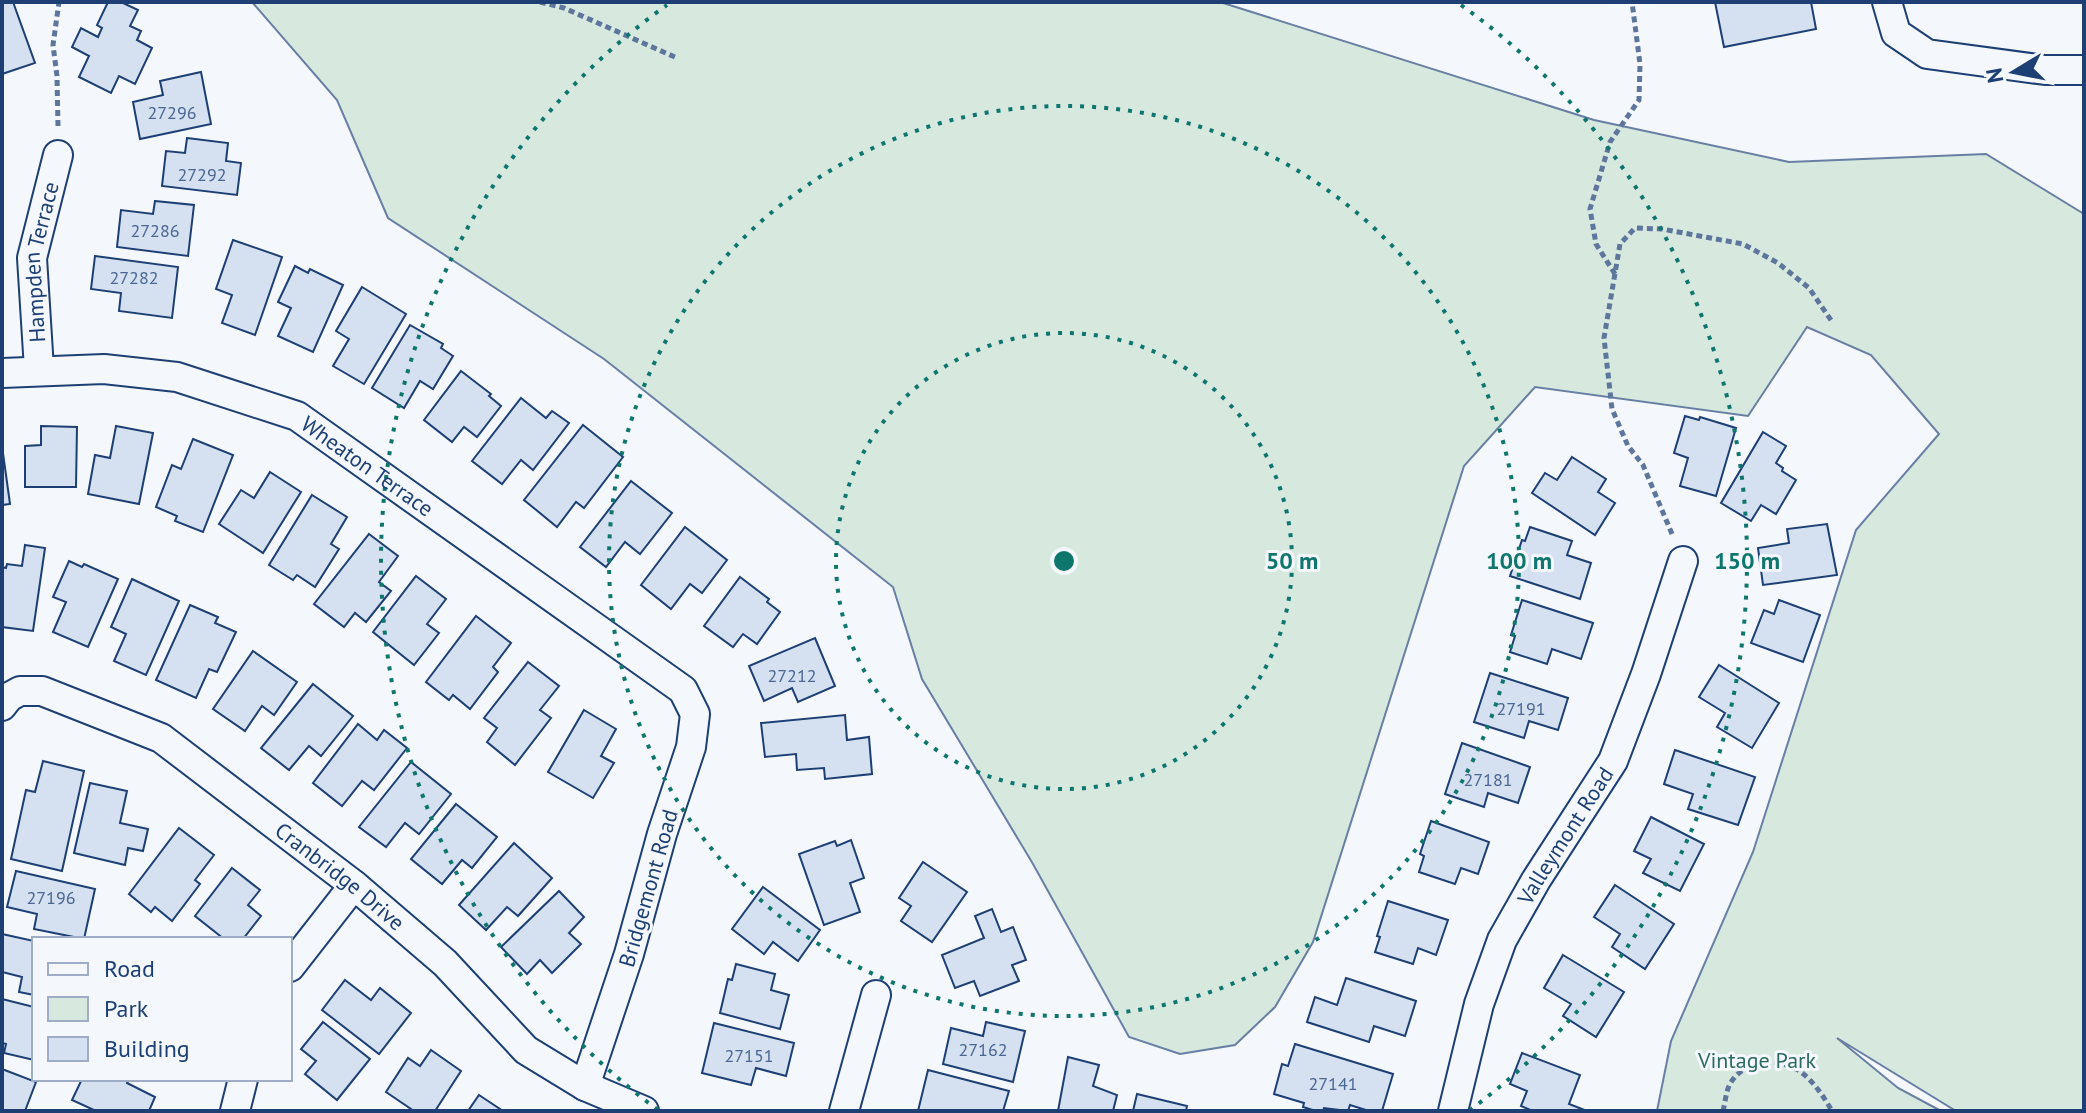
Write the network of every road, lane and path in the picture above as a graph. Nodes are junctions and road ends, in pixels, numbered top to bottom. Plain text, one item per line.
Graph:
1 (59, 2) edge
2 (540, 2) edge
3 (1632, 2) edge
4 (1887, 2) edge
5 (677, 58) dead end
6 (2084, 70) edge
7 (58, 155) joint
8 (1616, 275) junction
9 (1833, 323) dead end
10 (39, 369) junction
11 (2, 373) edge
12 (1683, 561) joint
13 (683, 690) joint
14 (6, 702) edge
15 (354, 885) junction
16 (292, 964) edge
17 (876, 995) dead end
18 (242, 1081) edge
19 (585, 1086) junction
20 (235, 1111) edge
21 (644, 1111) edge
22 (844, 1111) edge
23 (1453, 1111) edge
24 (1723, 1111) edge
25 (1832, 1111) edge

1 - 7 path
2 - 5 path
3 - 8 path
4 - 6 street
7 - 10 street, Hampden Terrace
8 - 9 path
8 - 12 path
10 - 11 street, Wheaton Terrace
10 - 13 street, Wheaton Terrace
12 - 23 street, Valleymont Road
13 - 19 street, Bridgemont Road
14 - 15 street, Cranbridge Drive
15 - 16 street
15 - 19 street, Cranbridge Drive
17 - 22 street
18 - 20 street
19 - 21 street, Cranbridge Drive
24 - 25 path

